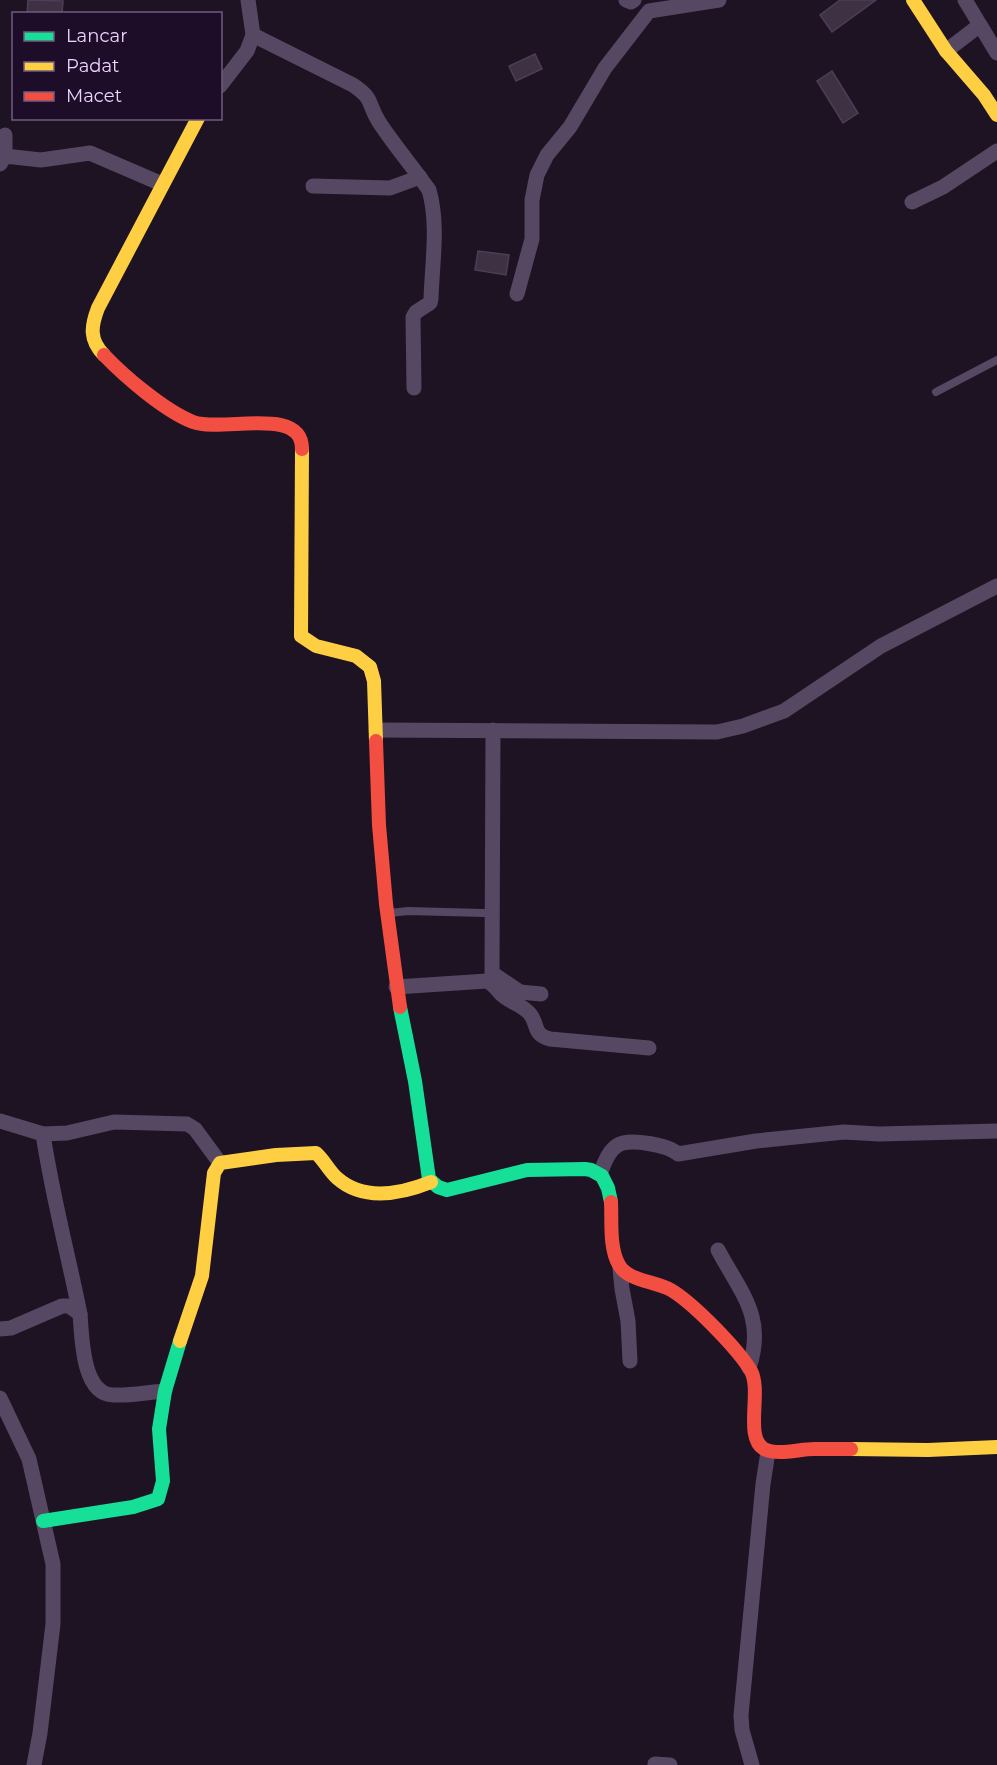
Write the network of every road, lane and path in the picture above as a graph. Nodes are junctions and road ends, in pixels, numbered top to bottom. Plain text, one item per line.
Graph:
1 (248, 0) edge
2 (626, 0) edge
3 (634, 0) edge
4 (719, 0) edge
5 (913, 0) edge
6 (965, 0) edge
7 (648, 6) edge
8 (980, 25) junction
9 (253, 35) junction
10 (946, 51) junction
11 (997, 53) edge
12 (222, 83) edge
13 (991, 92) edge
14 (997, 115) edge
15 (197, 120) edge
16 (5, 135) dead end
17 (997, 151) edge
18 (2, 160) edge
19 (420, 177) junction
20 (162, 184) junction
21 (313, 186) dead end
22 (912, 202) dead end
23 (517, 294) dead end
24 (997, 360) edge
25 (414, 388) dead end
26 (936, 392) dead end
27 (997, 586) edge
28 (376, 730) junction
29 (493, 730) junction
30 (392, 913) junction
31 (484, 913) dead end
32 (396, 987) junction
33 (541, 994) dead end
34 (649, 1048) dead end
35 (0, 1120) edge
36 (997, 1131) edge
37 (43, 1134) junction
38 (220, 1163) junction
39 (600, 1174) junction
40 (432, 1182) junction
41 (718, 1250) dead end
42 (620, 1269) junction
43 (80, 1314) junction
44 (0, 1329) edge
45 (630, 1361) dead end
46 (749, 1368) junction
47 (165, 1391) junction
48 (0, 1398) edge
49 (997, 1447) edge
50 (768, 1452) junction
51 (43, 1521) junction
52 (34, 1765) edge
53 (752, 1765) edge

1 - 9 street
2 - 3 street
4 - 7 street
5 - 10 street
6 - 8 street
7 - 23 street
8 - 10 street
8 - 11 street
9 - 12 street
9 - 19 street
10 - 13 street
13 - 14 street
15 - 20 street
16 - 18 street
17 - 22 street
18 - 20 street
19 - 21 street
19 - 25 street
20 - 28 street
24 - 26 lane
27 - 29 street
28 - 29 street
28 - 30 street
29 - 33 street
30 - 31 lane
30 - 32 street
32 - 34 street
32 - 40 street
35 - 37 street
36 - 39 street
37 - 38 street
37 - 43 street
38 - 40 street
38 - 47 street
39 - 40 street
39 - 42 street
41 - 46 street
42 - 45 street
42 - 46 street
43 - 44 street
43 - 47 street
46 - 50 street
47 - 51 street
48 - 51 street
49 - 50 street
50 - 53 street
51 - 52 street

